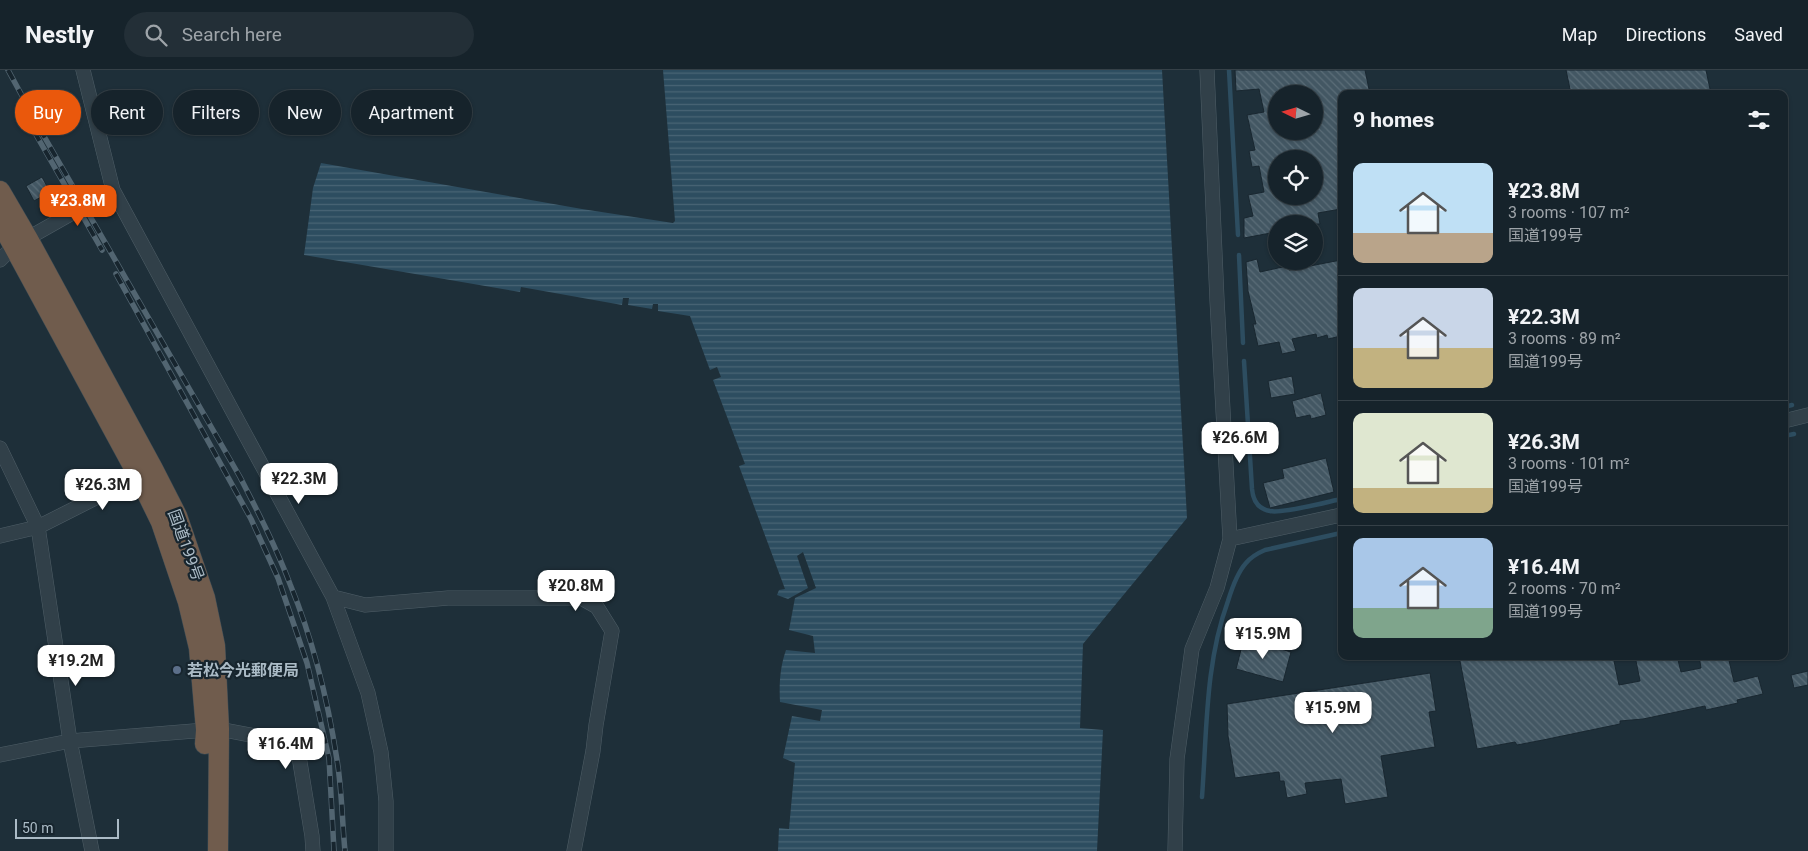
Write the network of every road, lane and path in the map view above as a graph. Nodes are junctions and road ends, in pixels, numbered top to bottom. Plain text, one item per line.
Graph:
1 (83, 70) edge
2 (1207, 70) edge
3 (113, 190) junction
4 (0, 191) edge
5 (0, 222) edge
6 (14, 248) edge
7 (1808, 415) edge
8 (1788, 420) edge
9 (0, 448) edge
10 (146, 473) junction
11 (1338, 516) edge
12 (38, 527) junction
13 (0, 536) edge
14 (1230, 539) junction
15 (332, 597) junction
16 (212, 730) junction
17 (70, 741) junction
18 (0, 755) edge
19 (92, 851) edge
20 (204, 851) edge
21 (218, 851) edge
22 (313, 851) edge
23 (386, 851) edge
24 (574, 851) edge
25 (1175, 851) edge

1 - 3 street
2 - 14 street
3 - 6 street
3 - 15 street
4 - 6 highway, 国道199号
5 - 6 highway, 国道199号
6 - 10 highway, 国道199号
7 - 8 street
9 - 12 street
10 - 12 street
10 - 16 highway, 国道199号
11 - 14 street
12 - 13 street
12 - 17 street
14 - 25 street
15 - 23 street
15 - 24 street
16 - 17 street
16 - 20 highway, 国道199号
16 - 21 highway, 国道199号
16 - 22 street
17 - 18 street
17 - 19 street

